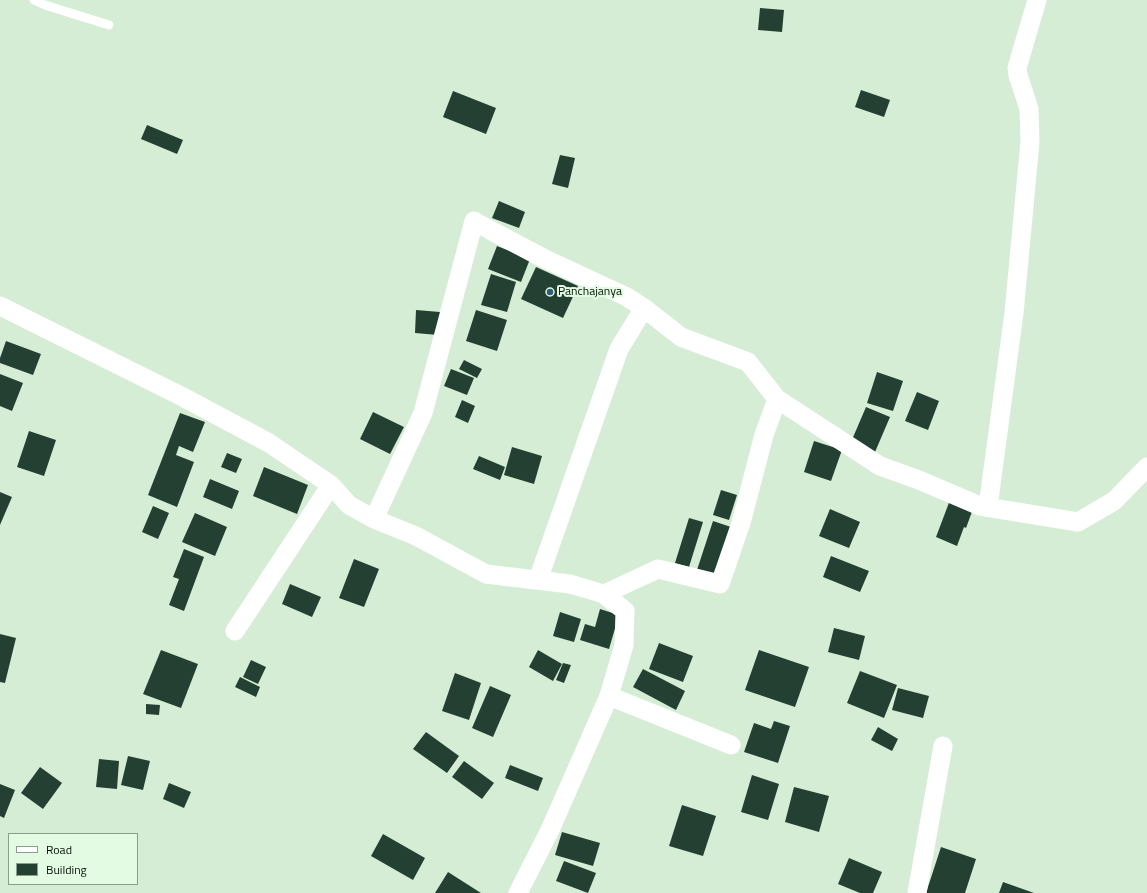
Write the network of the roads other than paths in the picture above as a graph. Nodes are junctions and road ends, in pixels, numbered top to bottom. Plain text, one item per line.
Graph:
1 (34, 0) edge
2 (1037, 0) edge
3 (108, 25) dead end
4 (0, 306) edge
5 (644, 308) junction
6 (777, 399) junction
7 (1147, 467) edge
8 (331, 485) junction
9 (988, 508) junction
10 (374, 518) junction
11 (538, 580) junction
12 (604, 594) junction
13 (235, 631) dead end
14 (609, 696) junction
15 (731, 745) dead end
16 (943, 746) dead end
17 (518, 893) edge
18 (917, 893) edge

1 - 3 lane
2 - 9 street
4 - 8 street
5 - 6 street
5 - 10 street
5 - 11 street
6 - 9 street
6 - 12 street
7 - 9 street
8 - 10 street
8 - 13 street
10 - 11 street
11 - 12 street
12 - 14 street
14 - 15 street
14 - 17 street
16 - 18 street

